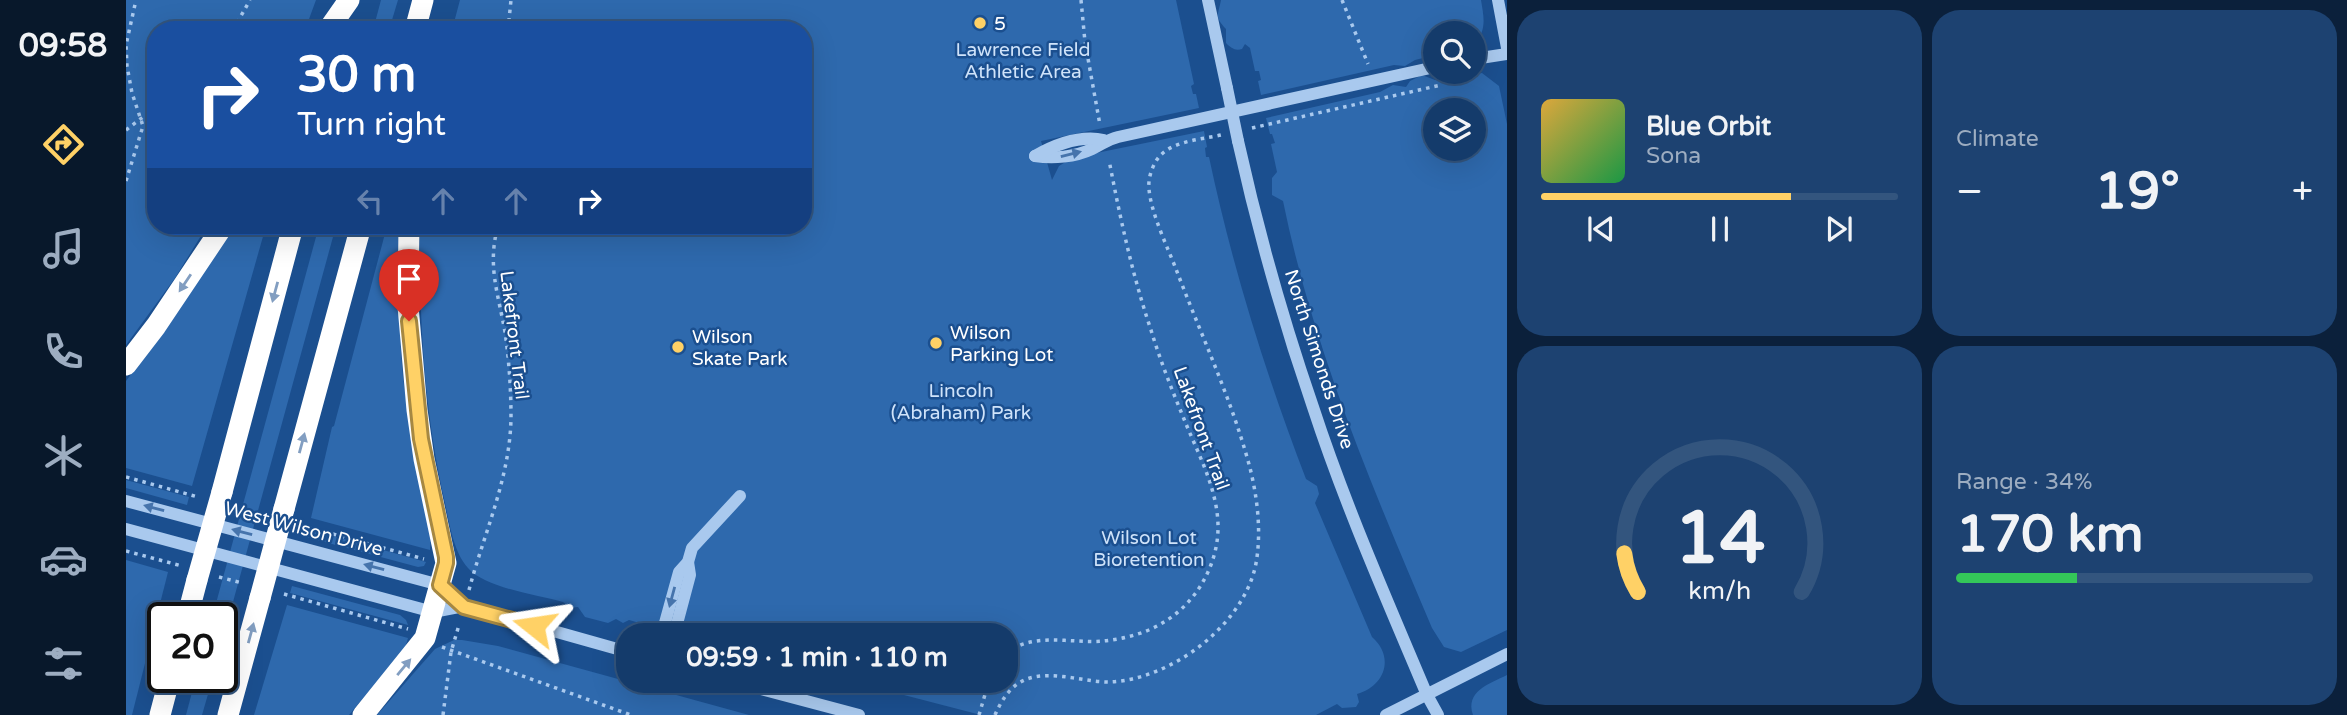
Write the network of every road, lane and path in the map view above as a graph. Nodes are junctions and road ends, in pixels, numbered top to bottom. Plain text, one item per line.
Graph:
1 (136, 0) edge
2 (243, 0) edge
3 (351, 0) edge
4 (511, 0) edge
5 (1081, 0) edge
6 (1208, 0) edge
7 (1342, 0) edge
8 (1498, 0) edge
9 (422, 1) edge
10 (249, 2) edge
11 (238, 21) edge
12 (335, 21) edge
13 (347, 21) edge
14 (417, 21) edge
15 (423, 21) edge
16 (509, 21) edge
17 (1507, 48) edge
18 (1507, 54) edge
19 (1486, 57) edge
20 (1368, 64) dead end
21 (1423, 70) edge
22 (1441, 85) dead end
23 (147, 114) edge
24 (140, 119) junction
25 (1247, 129) dead end
26 (126, 130) edge
27 (1221, 135) dead end
28 (1104, 140) junction
29 (126, 181) edge
30 (217, 235) edge
31 (291, 235) edge
32 (359, 235) edge
33 (409, 235) edge
34 (496, 235) edge
35 (126, 365) edge
36 (740, 496) dead end
37 (126, 500) edge
38 (126, 529) edge
39 (688, 562) junction
40 (475, 569) dead end
41 (440, 585) junction
42 (191, 602) edge
43 (464, 607) junction
44 (433, 612) junction
45 (665, 623) edge
46 (677, 623) edge
47 (1018, 646) edge
48 (616, 649) edge
49 (1507, 654) edge
50 (166, 693) edge
51 (777, 693) edge
52 (985, 693) edge
53 (1427, 695) junction
54 (160, 715) edge
55 (228, 715) edge
56 (363, 715) edge
57 (443, 715) edge
58 (631, 715) edge
59 (859, 715) edge
60 (979, 715) edge
61 (995, 715) edge
62 (1386, 715) edge
63 (1438, 715) edge

1 - 24 path
2 - 10 path
3 - 12 highway
3 - 13 highway
4 - 16 path
5 - 28 path, Lakefront Trail
6 - 53 street, North Simonds Drive, bridge
7 - 20 path
8 - 17 street
9 - 14 highway
9 - 15 highway
10 - 11 path
18 - 19 street
21 - 28 street
22 - 25 path
23 - 24 path
24 - 26 path
24 - 29 path
27 - 61 path
28 - 47 path, Lakefront Trail
30 -> 35 highway
31 -> 42 highway, bridge
55 -> 32 highway, bridge
33 - 41 highway
34 - 40 path, Lakefront Trail
36 - 39 street
41 -> 37 street, West Wilson Drive
38 - 44 street, West Wilson Drive
39 -> 45 street
39 - 46 street
41 - 43 street, West Wilson Drive
41 - 44 highway
43 - 44 street, West Wilson Drive
43 - 48 street, West Wilson Drive
56 -> 44 highway
49 - 53 street
50 - 54 highway
51 - 59 street
52 - 60 path
53 - 62 street
53 - 63 street, North Simonds Drive
57 - 58 path

